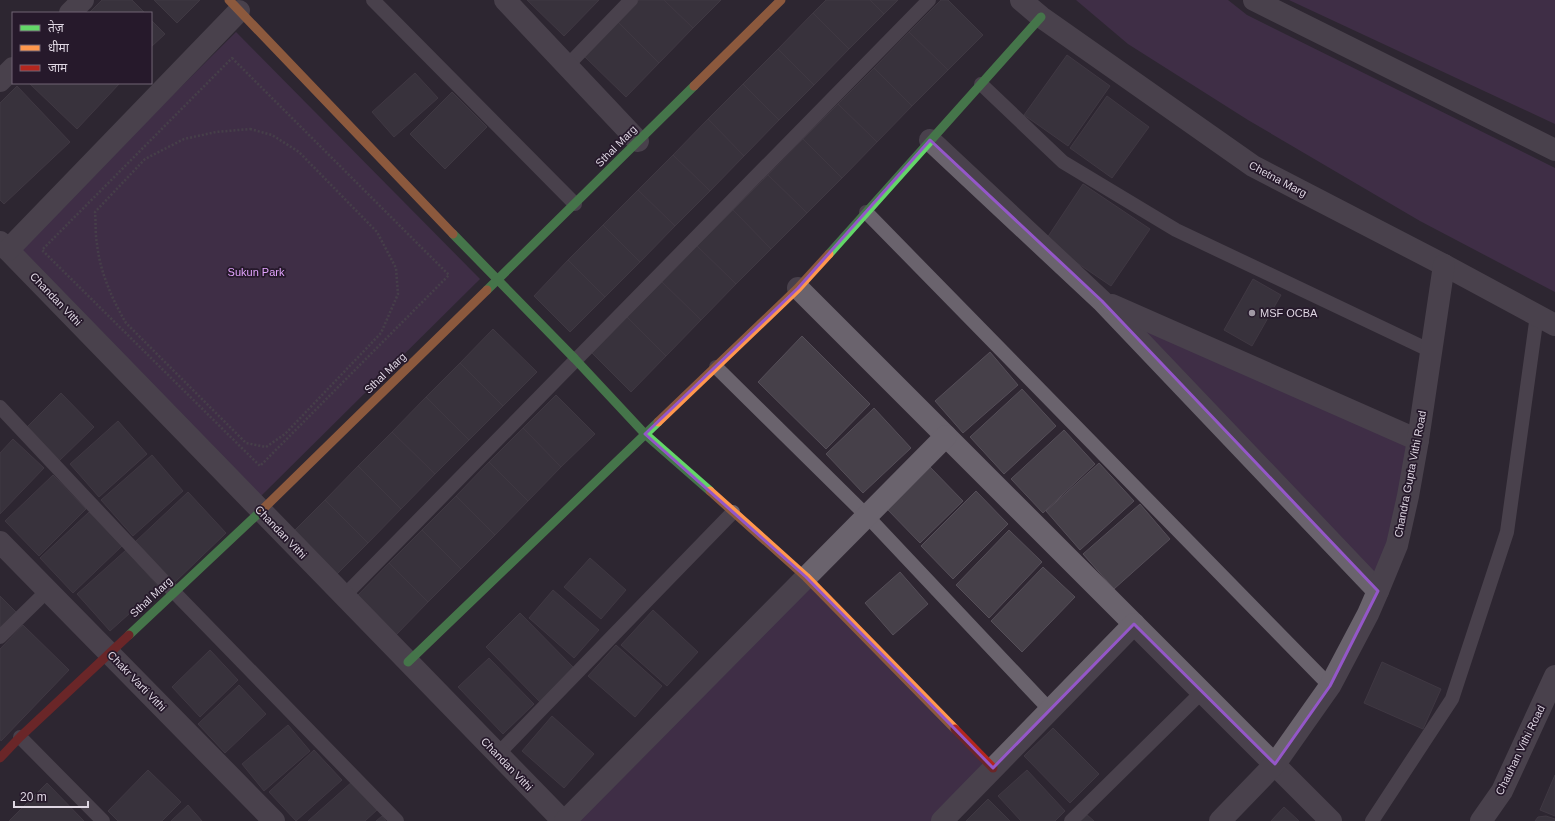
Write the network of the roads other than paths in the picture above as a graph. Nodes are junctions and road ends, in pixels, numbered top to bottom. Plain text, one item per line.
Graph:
1 (83, 0) edge
2 (373, 0) edge
3 (505, 0) edge
4 (631, 0) edge
5 (781, 0) edge
6 (929, 0) edge
7 (1021, 0) edge
8 (1254, 0) edge
9 (234, 5) edge
10 (71, 12) edge
11 (1041, 17) junction
12 (567, 66) junction
13 (12, 69) edge
14 (0, 81) edge
15 (981, 84) junction
16 (930, 140) junction
17 (638, 141) junction
18 (1555, 150) edge
19 (575, 204) junction
20 (866, 212) junction
21 (4, 246) edge
22 (1444, 266) junction
23 (498, 280) junction
24 (798, 288) junction
25 (1102, 301) junction
26 (1546, 320) edge
27 (1431, 350) junction
28 (575, 359) junction
29 (716, 367) junction
30 (0, 407) edge
31 (645, 434) junction
32 (946, 436) junction
33 (1418, 440) junction
34 (261, 511) junction
35 (733, 512) junction
36 (867, 516) junction
37 (0, 542) edge
38 (806, 577) junction
39 (48, 590) junction
40 (1378, 591) junction
41 (174, 592) junction
42 (344, 596) junction
43 (1134, 624) junction
44 (0, 637) edge
45 (109, 653) junction
46 (408, 662) junction
47 (1555, 676) edge
48 (1330, 686) junction
49 (1202, 692) junction
50 (1050, 710) junction
51 (20, 737) junction
52 (498, 754) junction
53 (0, 758) edge
54 (1275, 764) junction
55 (993, 768) junction
56 (103, 821) edge
57 (274, 821) edge
58 (397, 821) edge
59 (564, 821) edge
60 (942, 821) edge
61 (1071, 821) edge
62 (1220, 821) edge
63 (1331, 821) edge
64 (1372, 821) edge
65 (1482, 821) edge

1 - 10 street
2 - 19 lane
3 - 12 street
4 - 12 lane
5 - 17 street, Sthal Marg
6 - 28 lane
7 - 11 street, Chetna Marg
8 - 18 street
9 - 21 street
9 - 23 street
11 - 15 street
11 - 22 street, Chetna Marg
12 - 17 street
13 - 14 street
15 - 16 street
15 - 27 lane
16 - 20 street
16 - 25 street
17 - 19 street, Sthal Marg
19 - 23 street, Sthal Marg
20 - 24 street
20 - 48 lane
21 - 34 street, Chandan Vithi
22 - 26 street, Chetna Marg
22 - 27 street, Chandra Gupta Vithi Road
23 - 28 street
23 - 34 street, Sthal Marg
24 - 29 street
24 - 32 street
25 - 33 street
25 - 40 street
26 - 64 lane
27 - 33 street, Chandra Gupta Vithi Road
28 - 31 street
28 - 42 lane
29 - 31 street
29 - 36 lane
30 - 41 lane
31 - 35 street
31 - 46 street
32 - 36 street
32 - 43 street
33 - 40 street, Chandra Gupta Vithi Road
34 - 41 street, Sthal Marg
34 - 42 street, Chandan Vithi
35 - 38 street
35 - 52 lane
36 - 38 street
36 - 50 lane
37 - 39 street, Chakr Varti Vithi
38 - 55 street
38 - 59 street
39 - 44 lane
39 - 45 street, Chakr Varti Vithi
40 - 48 street, Chandra Gupta Vithi Road
41 - 45 street, Sthal Marg
41 - 58 lane
42 - 46 street, Chandan Vithi
43 - 49 street
43 - 50 street
45 - 51 street, Sthal Marg
45 - 57 street, Chakr Varti Vithi
46 - 52 street, Chandan Vithi
47 - 65 street, Chauhan Vithi Road
48 - 54 street, Chandra Gupta Vithi Road
49 - 54 street
49 - 61 lane
50 - 55 street
51 - 53 street, Sthal Marg
51 - 56 lane
52 - 59 street, Chandan Vithi
54 - 62 street, Chandra Gupta Vithi Road
54 - 63 street
55 - 60 street

